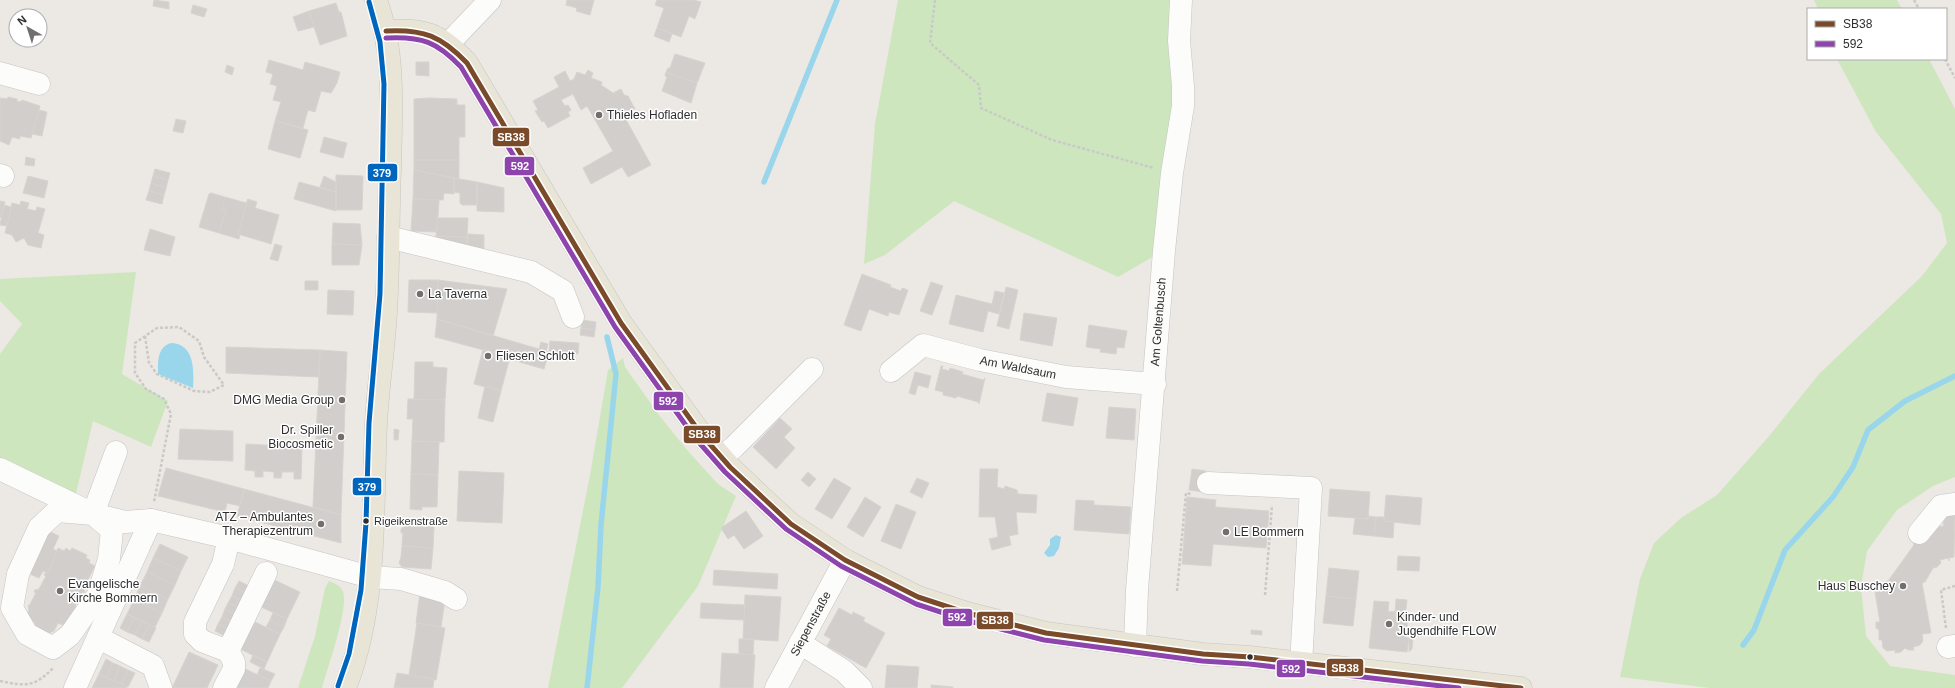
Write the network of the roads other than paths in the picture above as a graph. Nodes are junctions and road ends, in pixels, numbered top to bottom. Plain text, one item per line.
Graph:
1 (376, 0) edge
2 (490, 0) edge
3 (1181, 0) edge
4 (386, 31) junction
5 (448, 44) junction
6 (0, 73) edge
7 (39, 84) dead end
8 (388, 237) junction
9 (573, 317) dead end
10 (812, 369) dead end
11 (891, 370) dead end
12 (1154, 384) junction
13 (116, 452) dead end
14 (722, 457) junction
15 (0, 469) edge
16 (1208, 483) road end
17 (1955, 504) edge
18 (93, 514) junction
19 (151, 520) junction
20 (1919, 533) dead end
21 (229, 538) junction
22 (845, 560) junction
23 (266, 574) dead end
24 (370, 577) junction
25 (456, 599) dead end
26 (99, 638) junction
27 (800, 643) junction
28 (1135, 646) junction
29 (228, 651) junction
30 (1301, 664) junction
31 (1420, 682) edge
32 (75, 688) edge
33 (161, 688) edge
34 (224, 688) edge
35 (346, 688) edge
36 (776, 688) edge
37 (861, 688) edge
38 (1521, 688) edge

1 - 4 main road
2 - 5 street
3 - 12 street, Am Goltenbusch
4 - 5 main road
4 - 8 main road
5 - 14 main road
6 - 7 street
8 - 9 street
8 - 24 main road
10 - 14 street
11 - 12 street, Am Waldsaum
12 - 28 street, Am Goltenbusch
13 - 18 street
14 - 22 main road
15 - 18 street
16 - 30 street
17 - 20 street
18 - 18 street
18 - 19 street
19 - 21 street
19 - 26 street
21 - 24 street
21 - 29 street
22 - 27 street, Siepenstraße
22 - 28 main road
23 - 29 street
24 - 25 street
24 - 35 main road
26 - 32 street
26 - 33 street
27 - 36 street, Siepenstraße
27 - 37 street
28 - 30 main road
29 - 34 street
30 - 31 main road
31 - 38 main road

